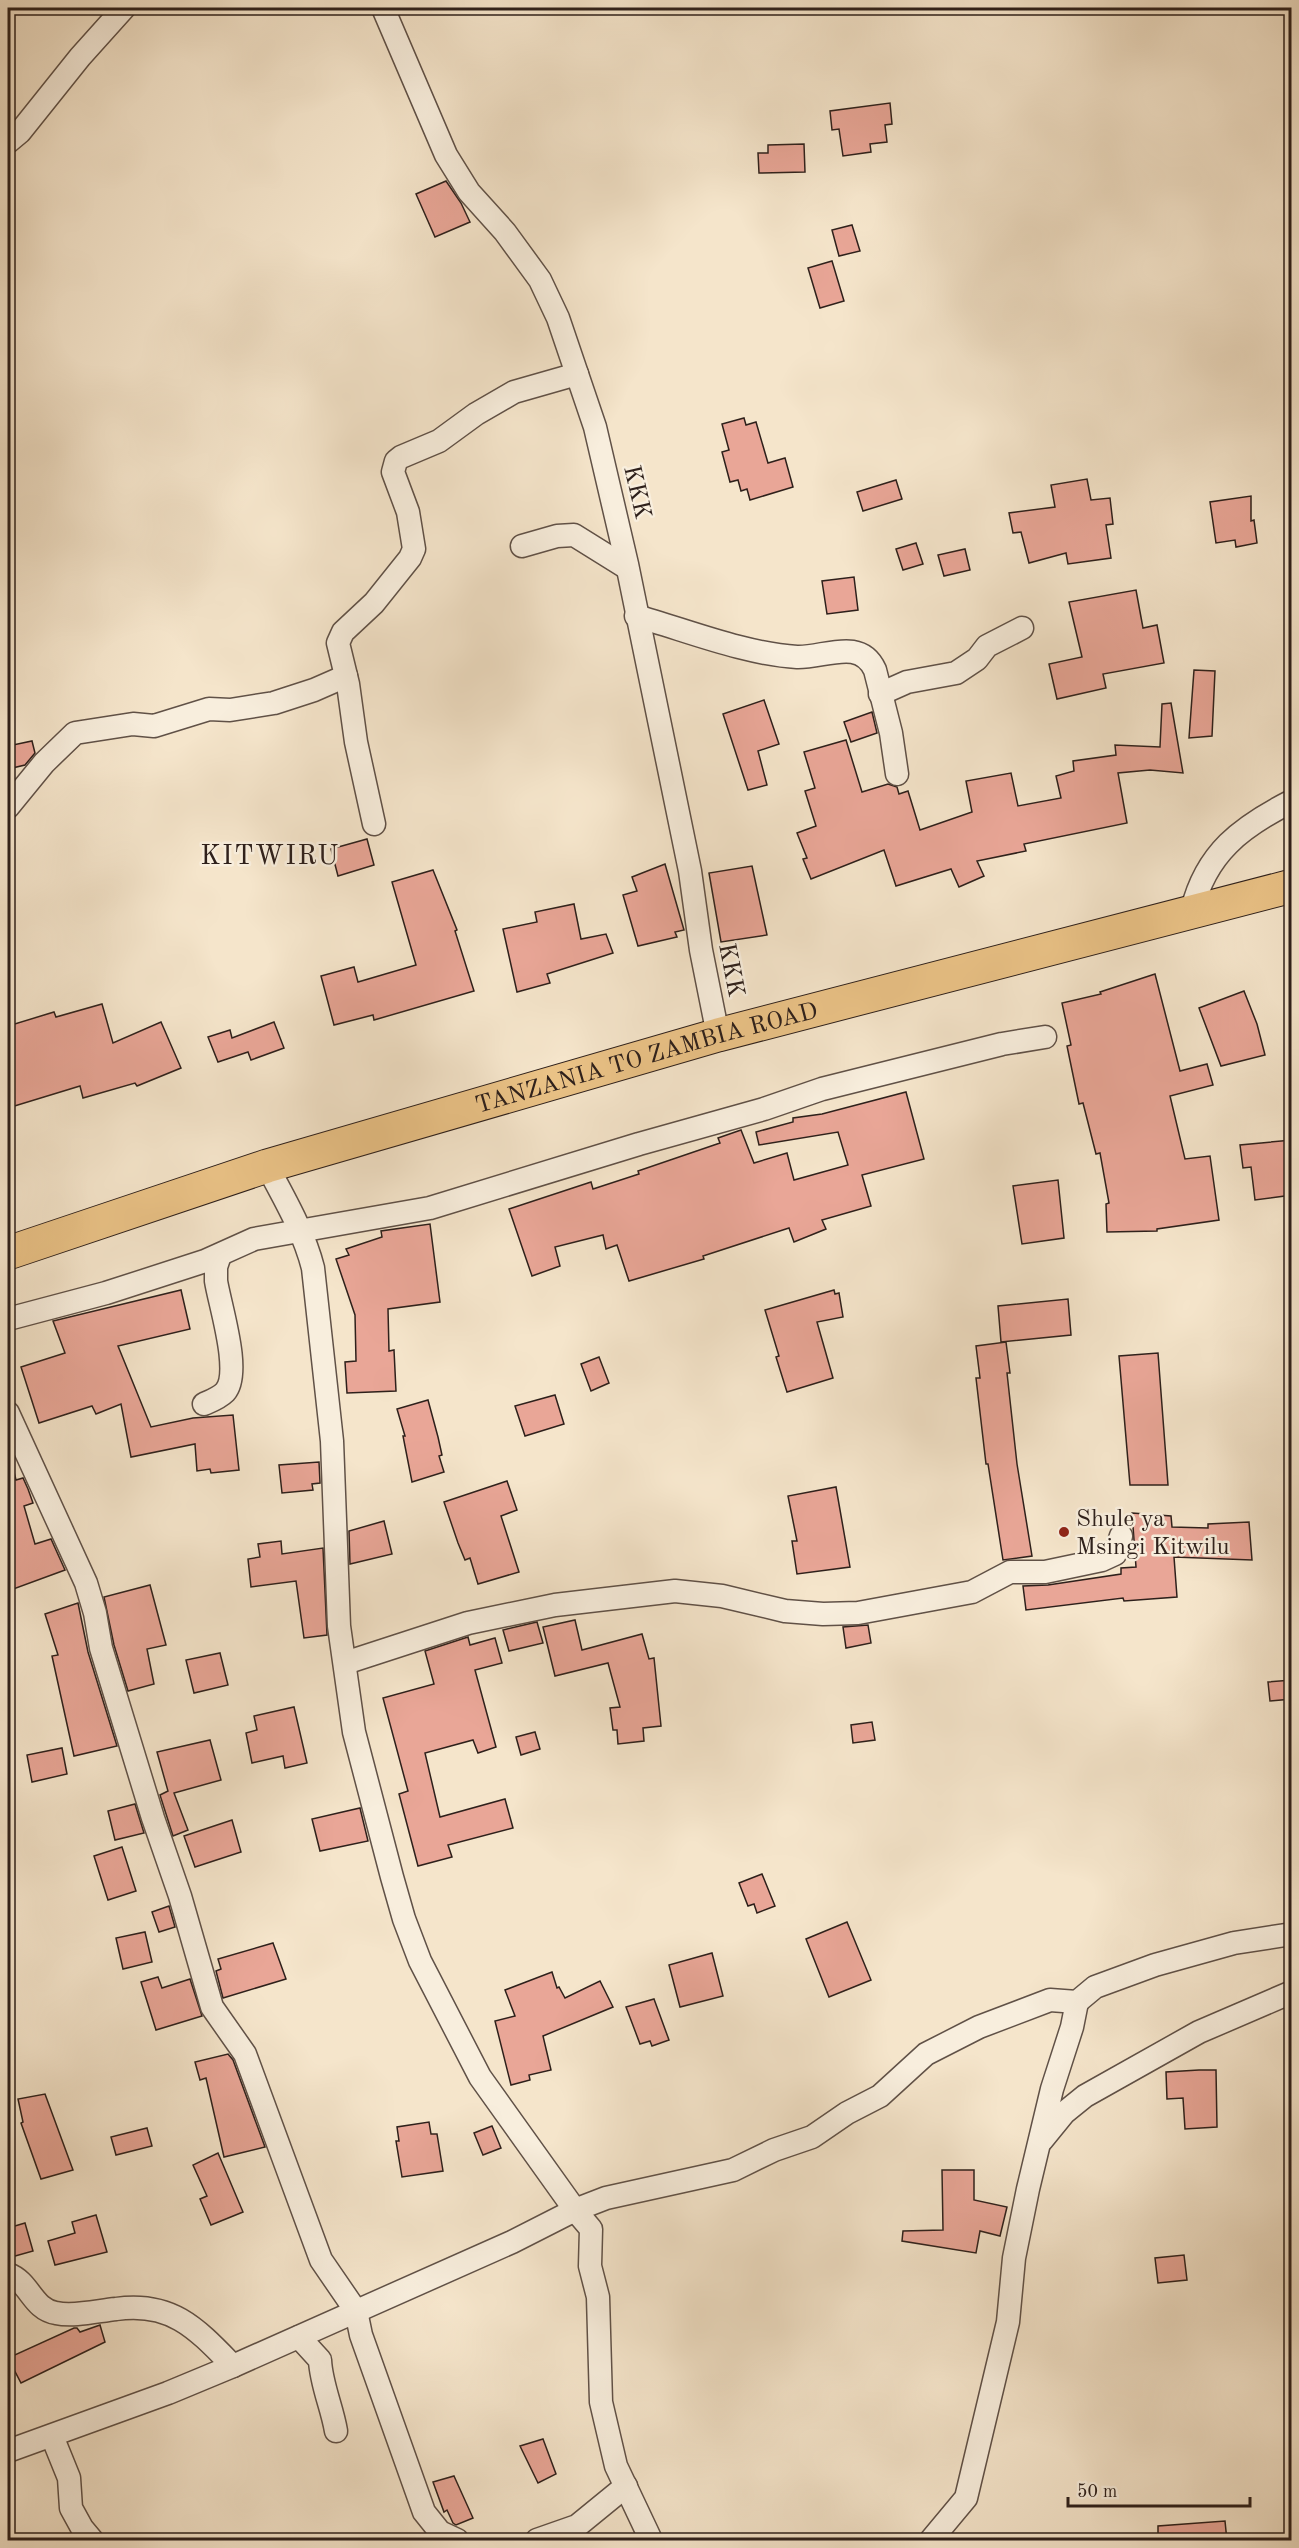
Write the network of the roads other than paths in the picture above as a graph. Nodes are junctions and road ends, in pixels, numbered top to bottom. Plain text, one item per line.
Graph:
1 (124, 8) edge
2 (383, 8) edge
3 (8, 142) edge
4 (577, 374) junction
5 (522, 546) dead end
6 (627, 568) junction
7 (636, 616) junction
8 (1022, 628) dead end
9 (346, 676) junction
10 (880, 694) junction
11 (897, 774) dead end
12 (1292, 801) edge
13 (8, 807) edge
14 (374, 824) dead end
15 (1292, 886) edge
16 (1192, 910) junction
17 (718, 1035) junction
18 (1045, 1037) dead end
19 (267, 1166) junction
20 (299, 1232) junction
21 (8, 1252) edge
22 (220, 1255) junction
23 (9, 1320) edge
24 (204, 1404) dead end
25 (8, 1413) edge
26 (1121, 1536) dead end
27 (345, 1663) junction
28 (1292, 1934) edge
29 (1292, 1992) edge
30 (1077, 2002) junction
31 (1038, 2146) junction
32 (575, 2210) junction
33 (8, 2274) edge
34 (356, 2312) junction
35 (299, 2337) junction
36 (233, 2366) junction
37 (336, 2431) dead end
38 (52, 2436) junction
39 (8, 2451) edge
40 (626, 2486) junction
41 (92, 2541) edge
42 (457, 2541) edge
43 (537, 2541) edge
44 (651, 2541) edge
45 (931, 2541) edge

1 - 3 street
2 - 4 street, KKK
4 - 6 street, KKK
4 - 9 street
5 - 6 street
6 - 7 street, KKK
7 - 10 street
7 - 17 street, KKK
8 - 10 street
9 - 13 street
9 - 14 street
10 - 11 street
12 - 16 street
15 - 16 highway, TANZANIA TO ZAMBIA ROAD
16 - 17 highway, TANZANIA TO ZAMBIA ROAD
17 - 19 highway, TANZANIA TO ZAMBIA ROAD
18 - 20 street
19 - 20 street
19 - 21 highway, TANZANIA TO ZAMBIA ROAD
20 - 22 street
20 - 27 street
22 - 23 street
22 - 24 street
25 - 34 street
26 - 27 street
27 - 32 street
28 - 30 street
29 - 31 street
30 - 31 street
30 - 32 street
31 - 45 street
32 - 34 street
32 - 40 street
33 - 36 street
34 - 35 street
34 - 42 street
35 - 36 street
35 - 37 street
36 - 38 street
38 - 39 street
38 - 41 street
40 - 43 street
40 - 44 street

